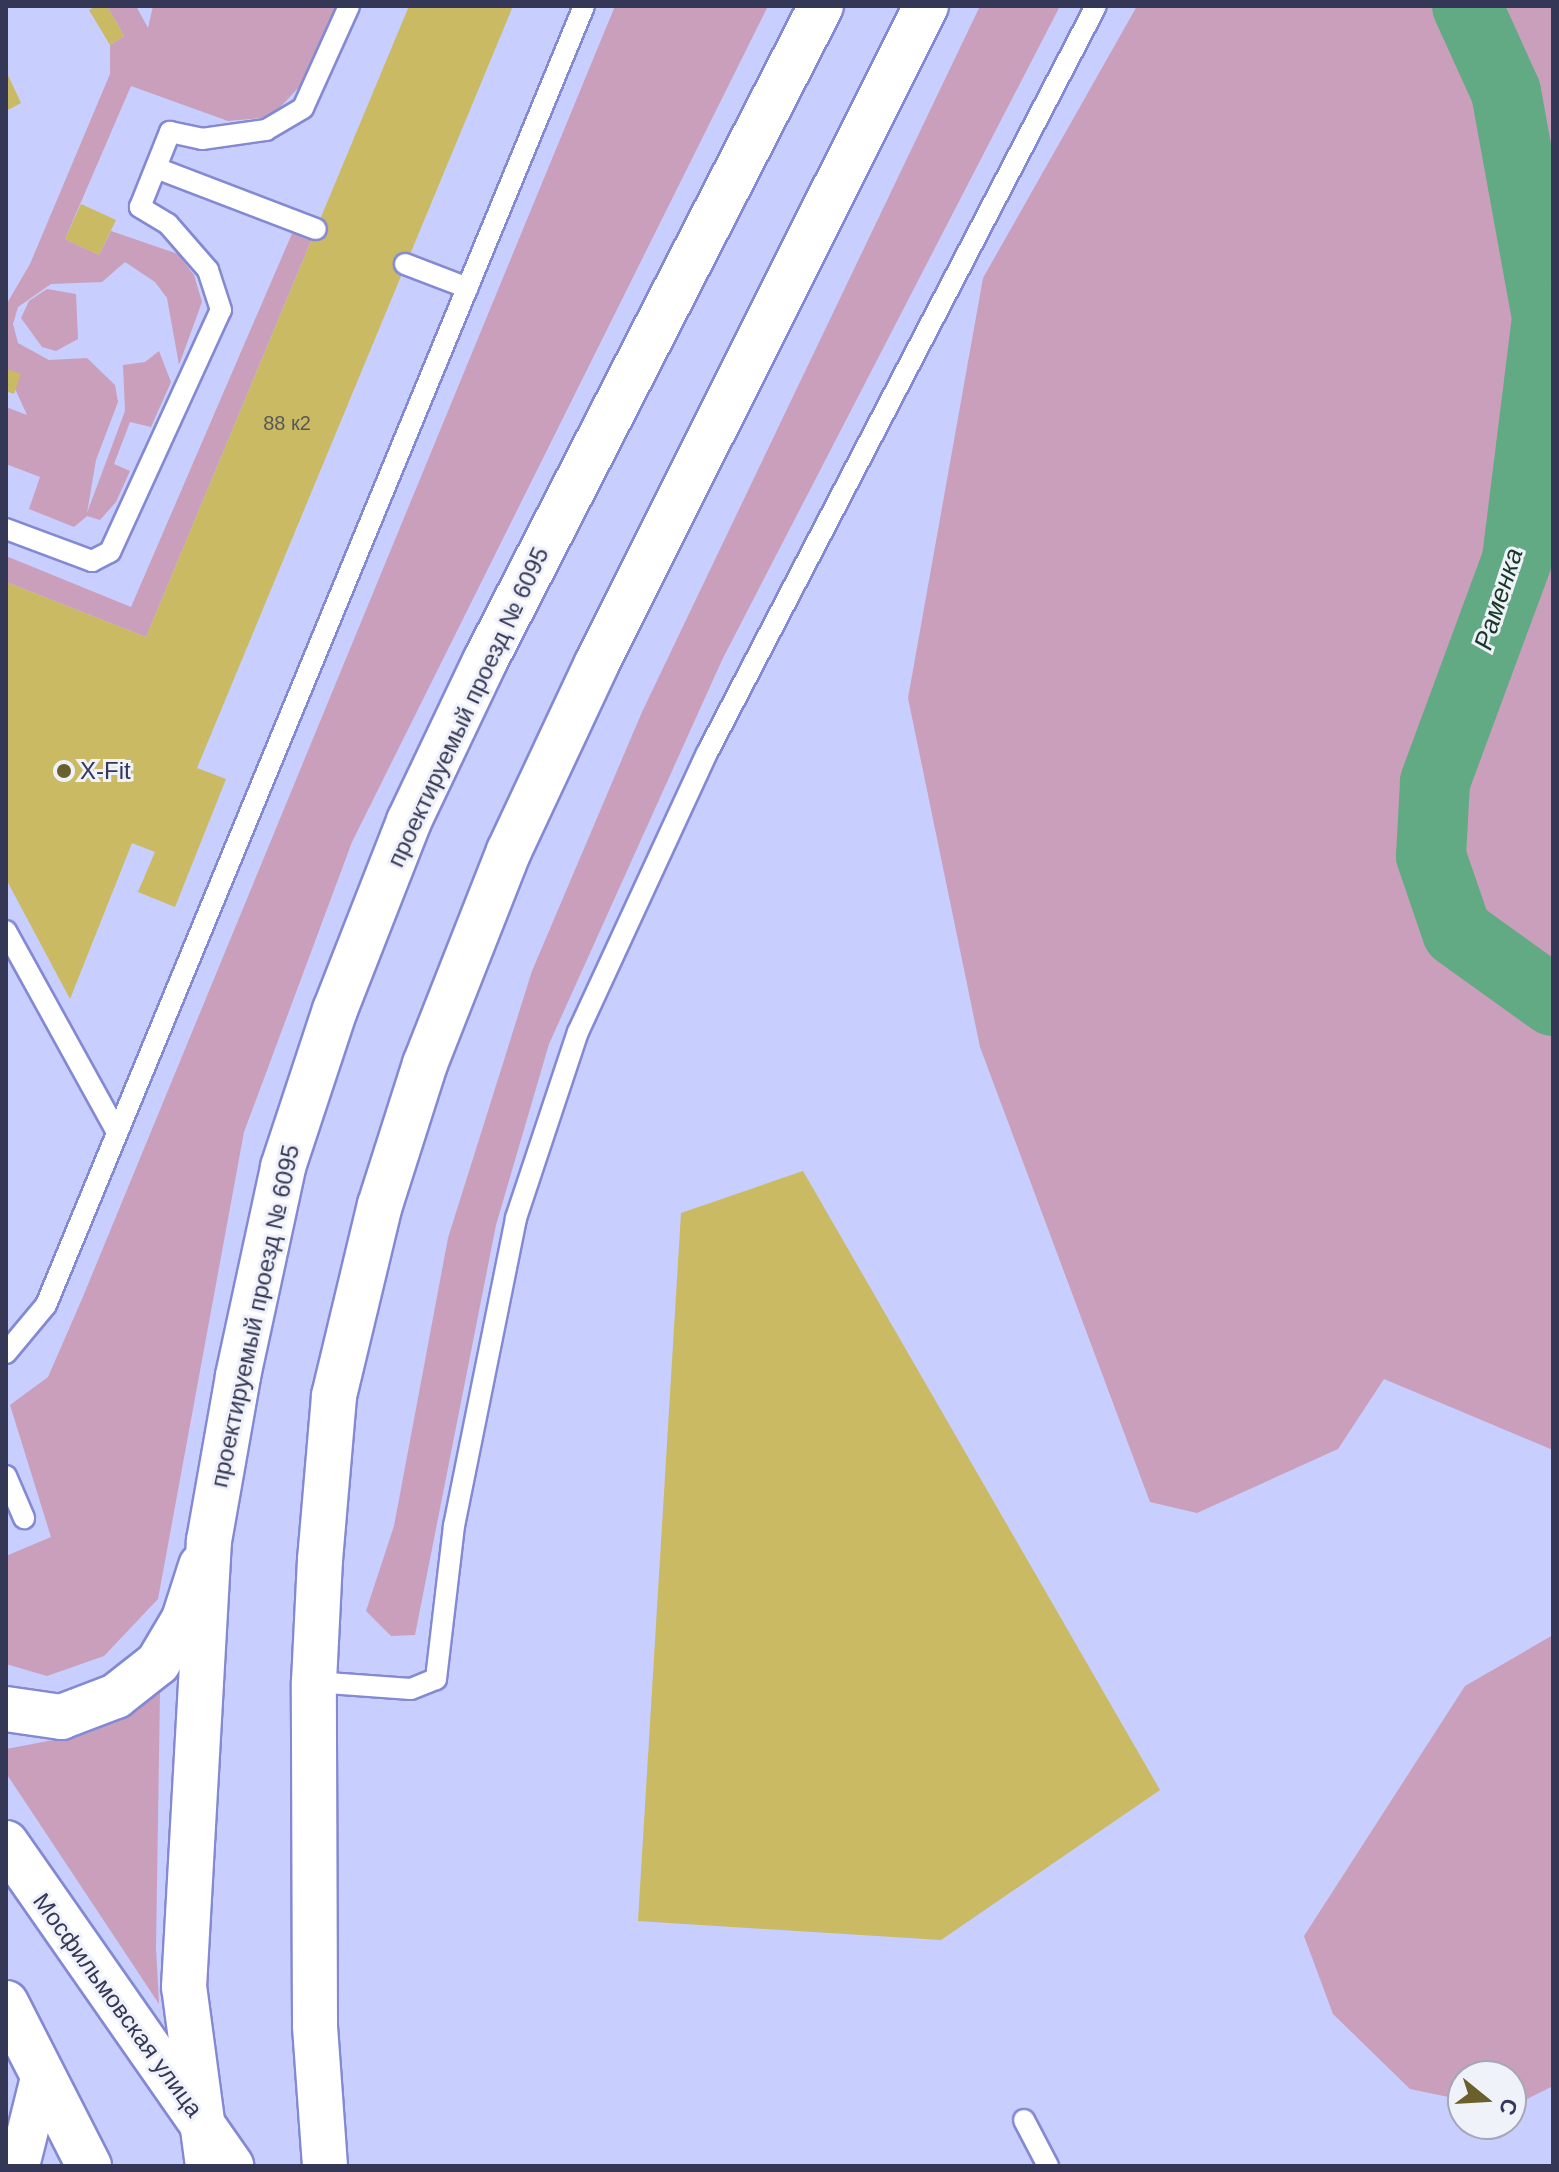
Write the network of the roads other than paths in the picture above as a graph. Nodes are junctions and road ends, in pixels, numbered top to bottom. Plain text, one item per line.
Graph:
1 (349, 6) edge
2 (584, 6) edge
3 (821, 6) edge
4 (926, 6) edge
5 (1096, 6) edge
6 (156, 168) junction
7 (316, 229) dead end
8 (405, 264) dead end
9 (468, 288) junction
10 (6, 529) edge
11 (6, 931) edge
12 (117, 1132) junction
13 (6, 1353) edge
14 (6, 1476) edge
15 (24, 1518) dead end
16 (209, 1541) junction
17 (314, 1682) junction
18 (6, 1709) edge
19 (6, 1843) edge
20 (6, 2003) edge
21 (42, 2074) junction
22 (1024, 2120) dead end
23 (202, 2123) junction
24 (19, 2166) edge
25 (89, 2166) edge
26 (208, 2166) edge
27 (231, 2166) edge
28 (325, 2166) edge
29 (1048, 2166) edge

1 - 6 lane
2 - 9 lane
3 - 16 main road, проектируемый проезд № 6095
4 - 17 main road
5 - 17 lane
6 - 7 lane
6 - 10 lane
8 - 9 lane
9 - 12 lane
11 - 12 lane
12 - 13 lane
14 - 15 lane
16 - 18 main road
16 - 23 main road, проектируемый проезд № 6095
17 - 28 main road
19 - 23 main road, Мосфильмовская улица
20 - 21 main road
21 - 24 street
21 - 25 main road
22 - 29 lane
23 - 26 main road, проектируемый проезд № 6095
23 - 27 main road, Мосфильмовская улица

